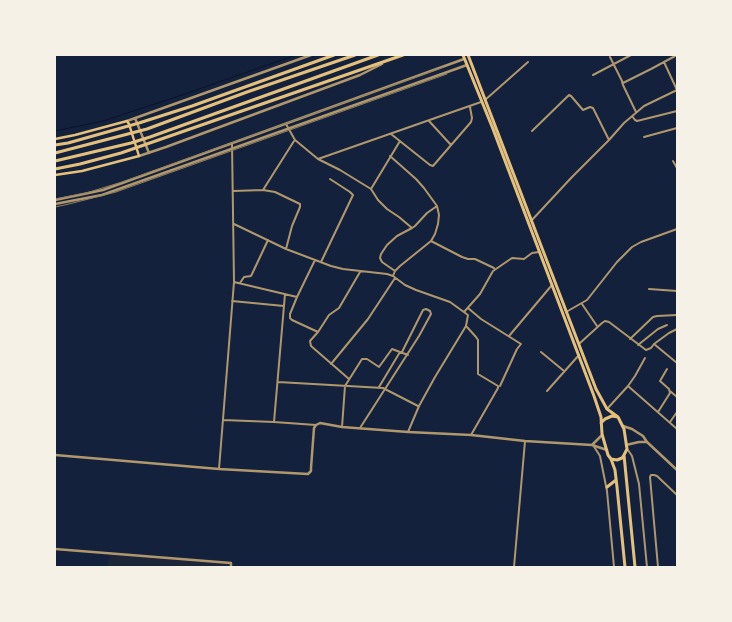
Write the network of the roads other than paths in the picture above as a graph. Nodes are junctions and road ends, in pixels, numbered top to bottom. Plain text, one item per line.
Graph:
1 (311, 55) edge
2 (334, 55) edge
3 (355, 55) edge
4 (378, 55) edge
5 (402, 55) edge
6 (468, 55) edge
7 (631, 55) edge
8 (677, 56) edge
9 (463, 57) edge
10 (610, 57) dead end
11 (390, 60) junction
12 (528, 62) dead end
13 (664, 62) junction
14 (613, 64) junction
15 (467, 66) junction
16 (593, 74) dead end
17 (622, 82) junction
18 (677, 90) edge
19 (484, 101) junction
20 (470, 106) junction
21 (677, 110) edge
22 (636, 112) junction
23 (632, 116) junction
24 (135, 118) junction
25 (127, 121) junction
26 (429, 121) junction
27 (286, 124) junction
28 (677, 128) edge
29 (288, 129) junction
30 (532, 131) dead end
31 (390, 134) junction
32 (644, 137) dead end
33 (55, 139) edge
34 (295, 140) junction
35 (609, 140) junction
36 (400, 141) junction
37 (232, 143) junction
38 (55, 145) edge
39 (452, 146) junction
40 (232, 149) junction
41 (55, 153) edge
42 (149, 153) junction
43 (139, 156) junction
44 (390, 156) junction
45 (318, 159) junction
46 (55, 161) edge
47 (673, 161) dead end
48 (677, 168) edge
49 (55, 169) edge
50 (55, 176) edge
51 (330, 179) dead end
52 (371, 189) junction
53 (263, 190) junction
54 (233, 191) junction
55 (55, 200) edge
56 (55, 204) edge
57 (436, 206) junction
58 (530, 222) junction
59 (234, 224) junction
60 (412, 228) junction
61 (677, 230) edge
62 (268, 240) junction
63 (431, 241) junction
64 (286, 249) junction
65 (540, 252) junction
66 (316, 260) junction
67 (321, 262) junction
68 (496, 269) junction
69 (360, 272) junction
70 (395, 272) junction
71 (394, 277) junction
72 (234, 282) junction
73 (240, 283) junction
74 (552, 285) junction
75 (649, 289) dead end
76 (677, 291) edge
77 (285, 294) junction
78 (297, 297) junction
79 (232, 301) junction
80 (582, 304) junction
81 (284, 306) junction
82 (468, 308) junction
83 (464, 312) junction
84 (566, 312) junction
85 (677, 315) edge
86 (667, 325) dead end
87 (466, 326) junction
88 (598, 327) junction
89 (677, 329) edge
90 (318, 332) junction
91 (509, 336) junction
92 (630, 339) junction
93 (578, 344) junction
94 (654, 344) junction
95 (638, 345) junction
96 (576, 348) junction
97 (401, 352) junction
98 (541, 352) dead end
99 (408, 355) junction
100 (579, 355) junction
101 (645, 358) dead end
102 (677, 363) edge
103 (331, 364) junction
104 (667, 369) dead end
105 (564, 372) junction
106 (349, 379) junction
107 (278, 382) junction
108 (345, 386) junction
109 (628, 386) junction
110 (378, 387) junction
111 (498, 388) junction
112 (386, 389) junction
113 (547, 391) dead end
114 (670, 391) junction
115 (677, 397) edge
116 (419, 406) junction
117 (607, 409) junction
118 (658, 412) junction
119 (677, 412) edge
120 (618, 417) junction
121 (223, 420) junction
122 (274, 422) junction
123 (601, 423) junction
124 (669, 423) junction
125 (316, 425) junction
126 (623, 426) junction
127 (342, 427) junction
128 (359, 428) junction
129 (677, 429) edge
130 (408, 432) junction
131 (602, 434) junction
132 (470, 435) junction
133 (525, 441) junction
134 (647, 442) junction
135 (592, 445) junction
136 (627, 447) junction
137 (607, 450) junction
138 (624, 454) junction
139 (55, 455) edge
140 (611, 459) junction
141 (634, 460) junction
142 (219, 469) junction
143 (677, 470) edge
144 (616, 480) junction
145 (607, 487) junction
146 (677, 495) edge
147 (55, 550) edge
148 (226, 563) junction
149 (231, 565) edge
150 (226, 567) edge
151 (514, 567) edge
152 (614, 567) edge
153 (625, 567) edge
154 (635, 567) edge
155 (647, 567) edge
156 (658, 567) edge

1 - 24 street
2 - 38 main road
3 - 41 main road
4 - 46 main road
5 - 11 main road
6 - 19 main road
7 - 14 street
8 - 13 street
9 - 15 main road
9 - 27 street
10 - 14 street
11 - 42 street
11 - 49 main road
12 - 19 street
13 - 17 street
13 - 18 street
14 - 16 street
14 - 17 street
15 - 19 main road
15 - 29 street
17 - 22 street
18 - 22 street
19 - 20 street
19 - 58 main road
20 - 26 street
20 - 39 street
21 - 23 street
22 - 23 street
23 - 35 street
24 - 25 street
24 - 42 street
25 - 33 main road
25 - 43 main road
26 - 31 street
26 - 39 street
27 - 29 street
27 - 37 street
28 - 32 street
29 - 34 street
29 - 40 street
30 - 35 street
31 - 36 street
31 - 45 street
34 - 45 street
34 - 53 street
35 - 58 street
36 - 39 street
36 - 44 street
37 - 40 street
37 - 55 street
40 - 54 street
40 - 56 street
42 - 43 street
43 - 50 main road
44 - 52 street
44 - 57 street
45 - 52 street
47 - 48 street
51 - 67 street
52 - 60 street
53 - 54 street
53 - 64 street
54 - 59 street
57 - 60 street
57 - 63 street
58 - 65 main road
58 - 84 main road
59 - 62 street
59 - 72 street
60 - 70 street
61 - 80 street
62 - 64 street
62 - 73 street
63 - 68 street
63 - 70 street
64 - 66 street
65 - 68 street
65 - 74 main road
66 - 67 street
66 - 78 street
67 - 69 street
68 - 82 street
69 - 71 street
69 - 90 street
70 - 71 street
71 - 83 street
71 - 103 street
72 - 73 street
72 - 79 street
73 - 77 street
74 - 91 street
74 - 96 main road
75 - 76 street
77 - 78 street
77 - 81 street
78 - 90 street
79 - 81 street
79 - 121 street
80 - 84 street
80 - 88 street
81 - 107 street
82 - 83 street
82 - 91 street
83 - 87 street
84 - 93 main road
85 - 92 street
86 - 95 street
87 - 111 street
87 - 116 street
88 - 92 street
88 - 93 street
89 - 94 street
90 - 103 street
91 - 111 street
92 - 95 street
93 - 96 street
93 - 117 main road
94 - 95 street
94 - 102 street
96 - 100 main road
97 - 99 street
97 - 99 street
97 - 106 street
97 - 110 street
98 - 105 street
99 - 112 street
100 - 105 street
100 - 123 main road
101 - 109 street
103 - 106 street
104 - 114 street
105 - 113 street
106 - 108 street
107 - 108 street
107 - 122 street
108 - 110 street
108 - 127 street
109 - 117 street
109 - 118 street
110 - 112 street
111 - 132 street
112 - 116 street
112 - 128 street
114 - 115 street
114 - 118 street
116 - 130 street
117 - 120 main road
118 - 124 street
119 - 124 street
120 - 123 main road
120 - 126 main road
121 - 122 street
121 - 142 street
122 - 125 street
123 - 131 main road
124 - 129 street
125 - 127 street
125 - 142 street
126 - 134 street
126 - 136 main road
127 - 128 street
128 - 130 street
130 - 132 street
131 - 135 street
131 - 137 main road
132 - 133 street
133 - 135 street
133 - 151 street
134 - 136 street
134 - 143 street
135 - 137 street
135 - 145 street
136 - 138 main road
136 - 141 street
137 - 140 main road
138 - 140 main road
138 - 141 street
138 - 154 main road
139 - 142 street
140 - 144 main road
141 - 155 street
144 - 145 main road
144 - 153 main road
145 - 152 street
146 - 156 street
147 - 148 street
148 - 149 street
148 - 150 street

